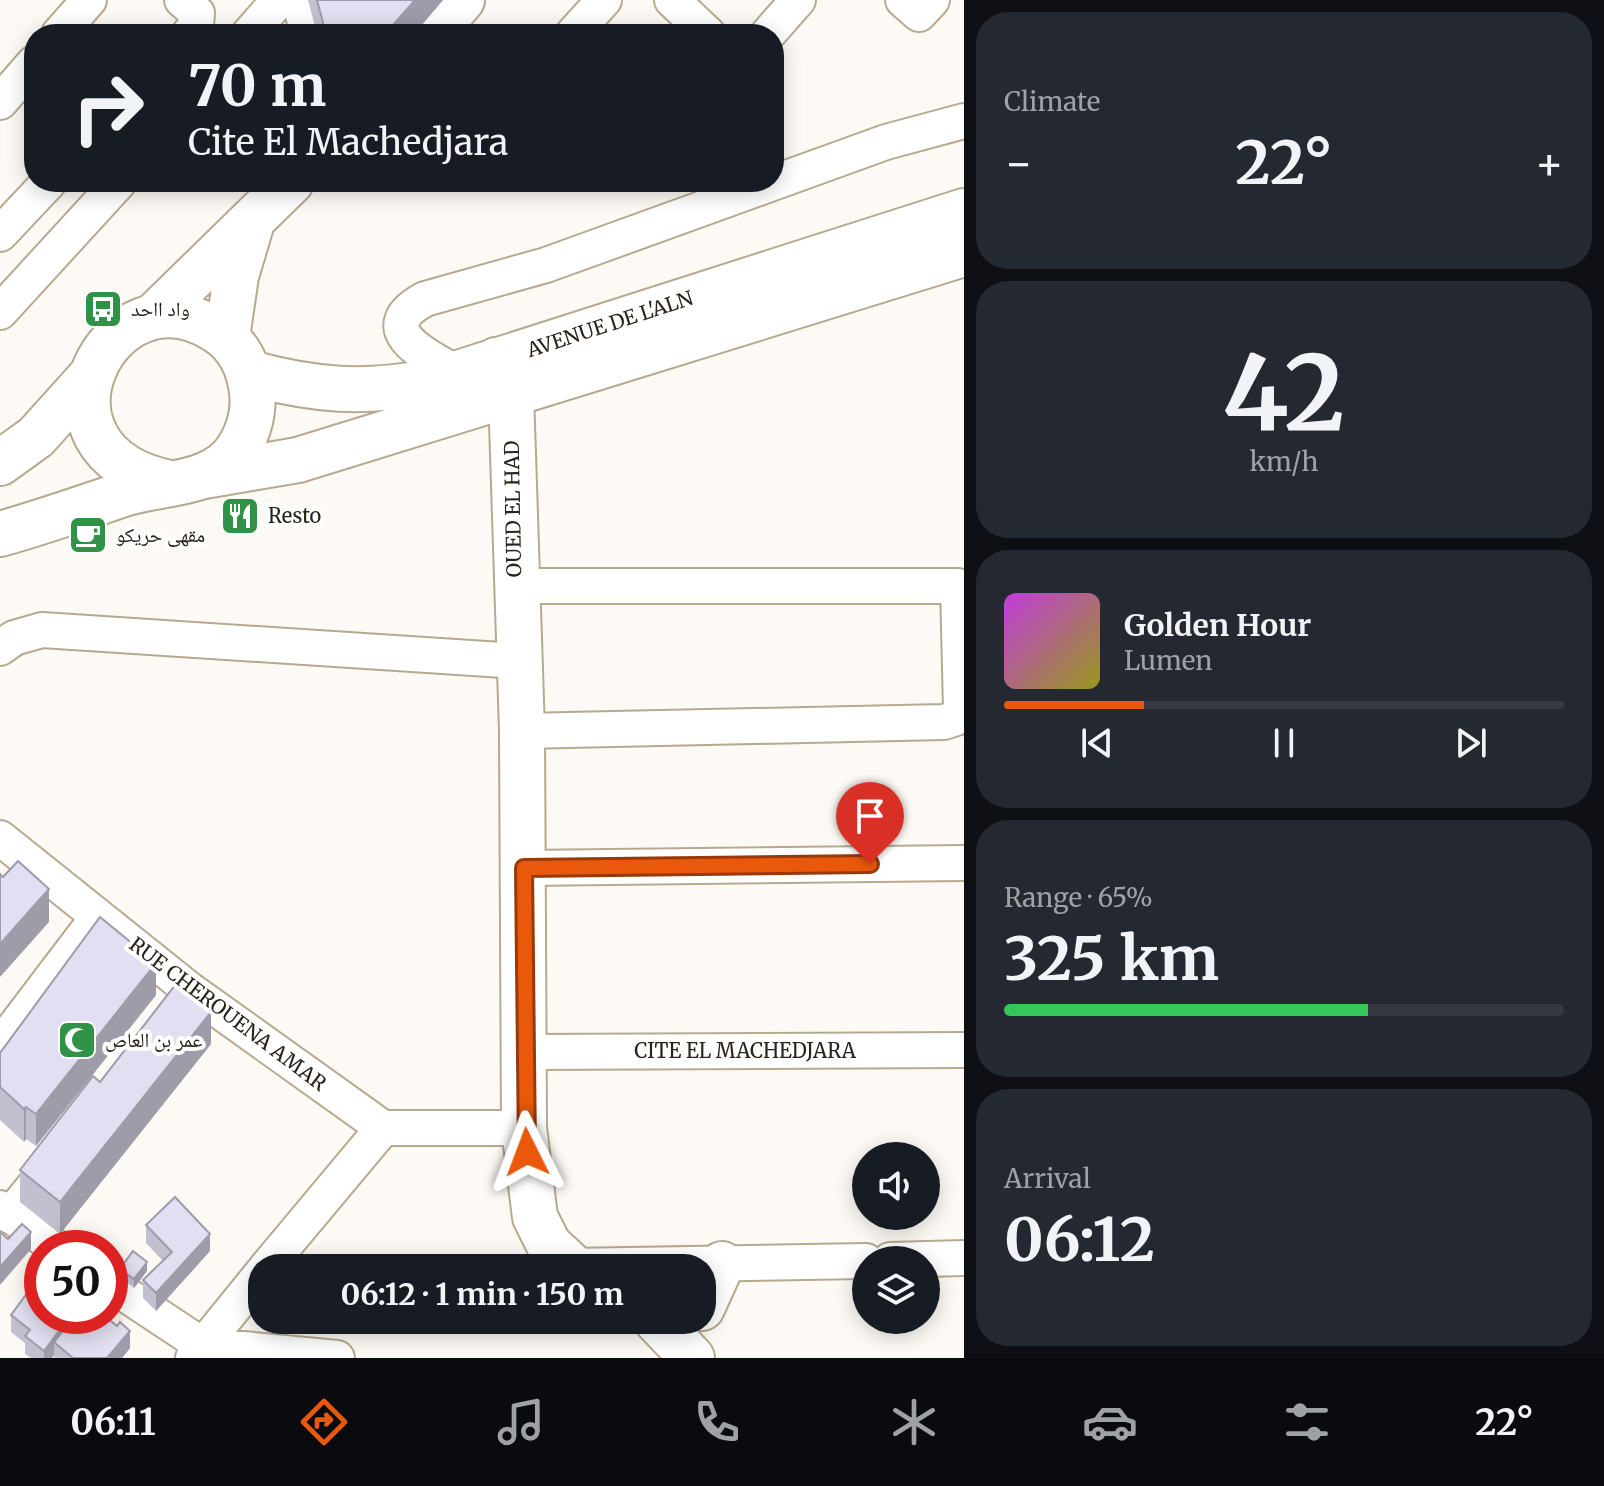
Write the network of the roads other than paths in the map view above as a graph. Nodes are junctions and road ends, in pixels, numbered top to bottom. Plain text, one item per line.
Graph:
1 (89, 0) edge
2 (182, 0) edge
3 (279, 0) edge
4 (299, 0) edge
5 (462, 0) edge
6 (604, 0) edge
7 (672, 0) edge
8 (798, 0) edge
9 (903, 0) edge
10 (932, 0) edge
11 (68, 24) edge
12 (196, 24) edge
13 (258, 24) edge
14 (305, 24) edge
15 (442, 24) edge
16 (582, 24) edge
17 (697, 24) edge
18 (777, 24) edge
19 (24, 74) edge
20 (0, 102) edge
21 (964, 121) edge
22 (784, 173) edge
23 (40, 192) edge
24 (110, 192) edge
25 (280, 192) edge
26 (724, 192) edge
27 (964, 211) edge
28 (254, 216) junction
29 (0, 234) edge
30 (0, 241) edge
31 (964, 254) edge
32 (41, 272) junction
33 (0, 312) edge
34 (153, 317) junction
35 (227, 337) junction
36 (250, 373) junction
37 (488, 375) junction
38 (90, 377) junction
39 (0, 463) edge
40 (187, 479) junction
41 (0, 534) edge
42 (962, 585) edge
43 (515, 586) junction
44 (0, 648) edge
45 (518, 661) junction
46 (522, 731) junction
47 (0, 838) edge
48 (964, 863) edge
49 (524, 868) junction
50 (98, 917) junction
51 (0, 1046) edge
52 (964, 1050) edge
53 (526, 1052) junction
54 (383, 1128) junction
55 (524, 1128) junction
56 (67, 1145) edge
57 (5, 1212) edge
58 (31, 1230) edge
59 (278, 1254) edge
60 (558, 1254) edge
61 (964, 1258) edge
62 (940, 1259) edge
63 (852, 1261) edge
64 (716, 1264) edge
65 (722, 1264) junction
66 (716, 1277) edge
67 (248, 1290) edge
68 (128, 1298) edge
69 (669, 1334) edge
70 (699, 1334) edge
71 (197, 1352) edge
72 (335, 1358) edge
73 (692, 1358) edge
74 (700, 1358) edge

1 - 11 street
2 - 12 street
3 - 13 street
4 - 14 street
5 - 15 main road
6 - 16 street
7 - 17 street
8 - 18 street
9 - 10 street
19 - 20 street
21 - 22 street
23 - 29 street
24 - 32 street
25 - 28 main road
26 - 37 street
27 - 37 main road, AVENUE DE L'ALN
28 - 34 main road
28 - 35 main road
30 - 32 street
31 - 37 main road
32 - 33 street
34 - 35 main road
34 - 38 main road
35 - 36 main road
36 - 37 main road, AVENUE DE L'ALN
36 - 40 main road
37 - 40 main road
37 - 43 main road, OUED EL HAD
38 - 39 main road
38 - 40 main road
40 - 41 main road
42 - 43 street
42 - 46 street
43 - 45 main road, OUED EL HAD
44 - 45 street
45 - 46 main road, OUED EL HAD
46 - 49 main road, OUED EL HAD
47 - 50 street, RUE CHEROUENA AMAR
48 - 49 street
49 - 53 main road, OUED EL HAD
50 - 51 street
50 - 54 street, RUE CHEROUENA AMAR
52 - 53 street, CITE EL MACHEDJARA
53 - 55 main road, OUED EL HAD
54 - 55 street
54 - 59 street
55 - 60 main road, OUED EL HAD
56 - 57 street
57 - 58 street
61 - 62 street
63 - 65 street
64 - 65 street
65 - 66 main road
67 - 71 street
68 - 71 street
69 - 73 main road
70 - 74 main road
71 - 72 street

